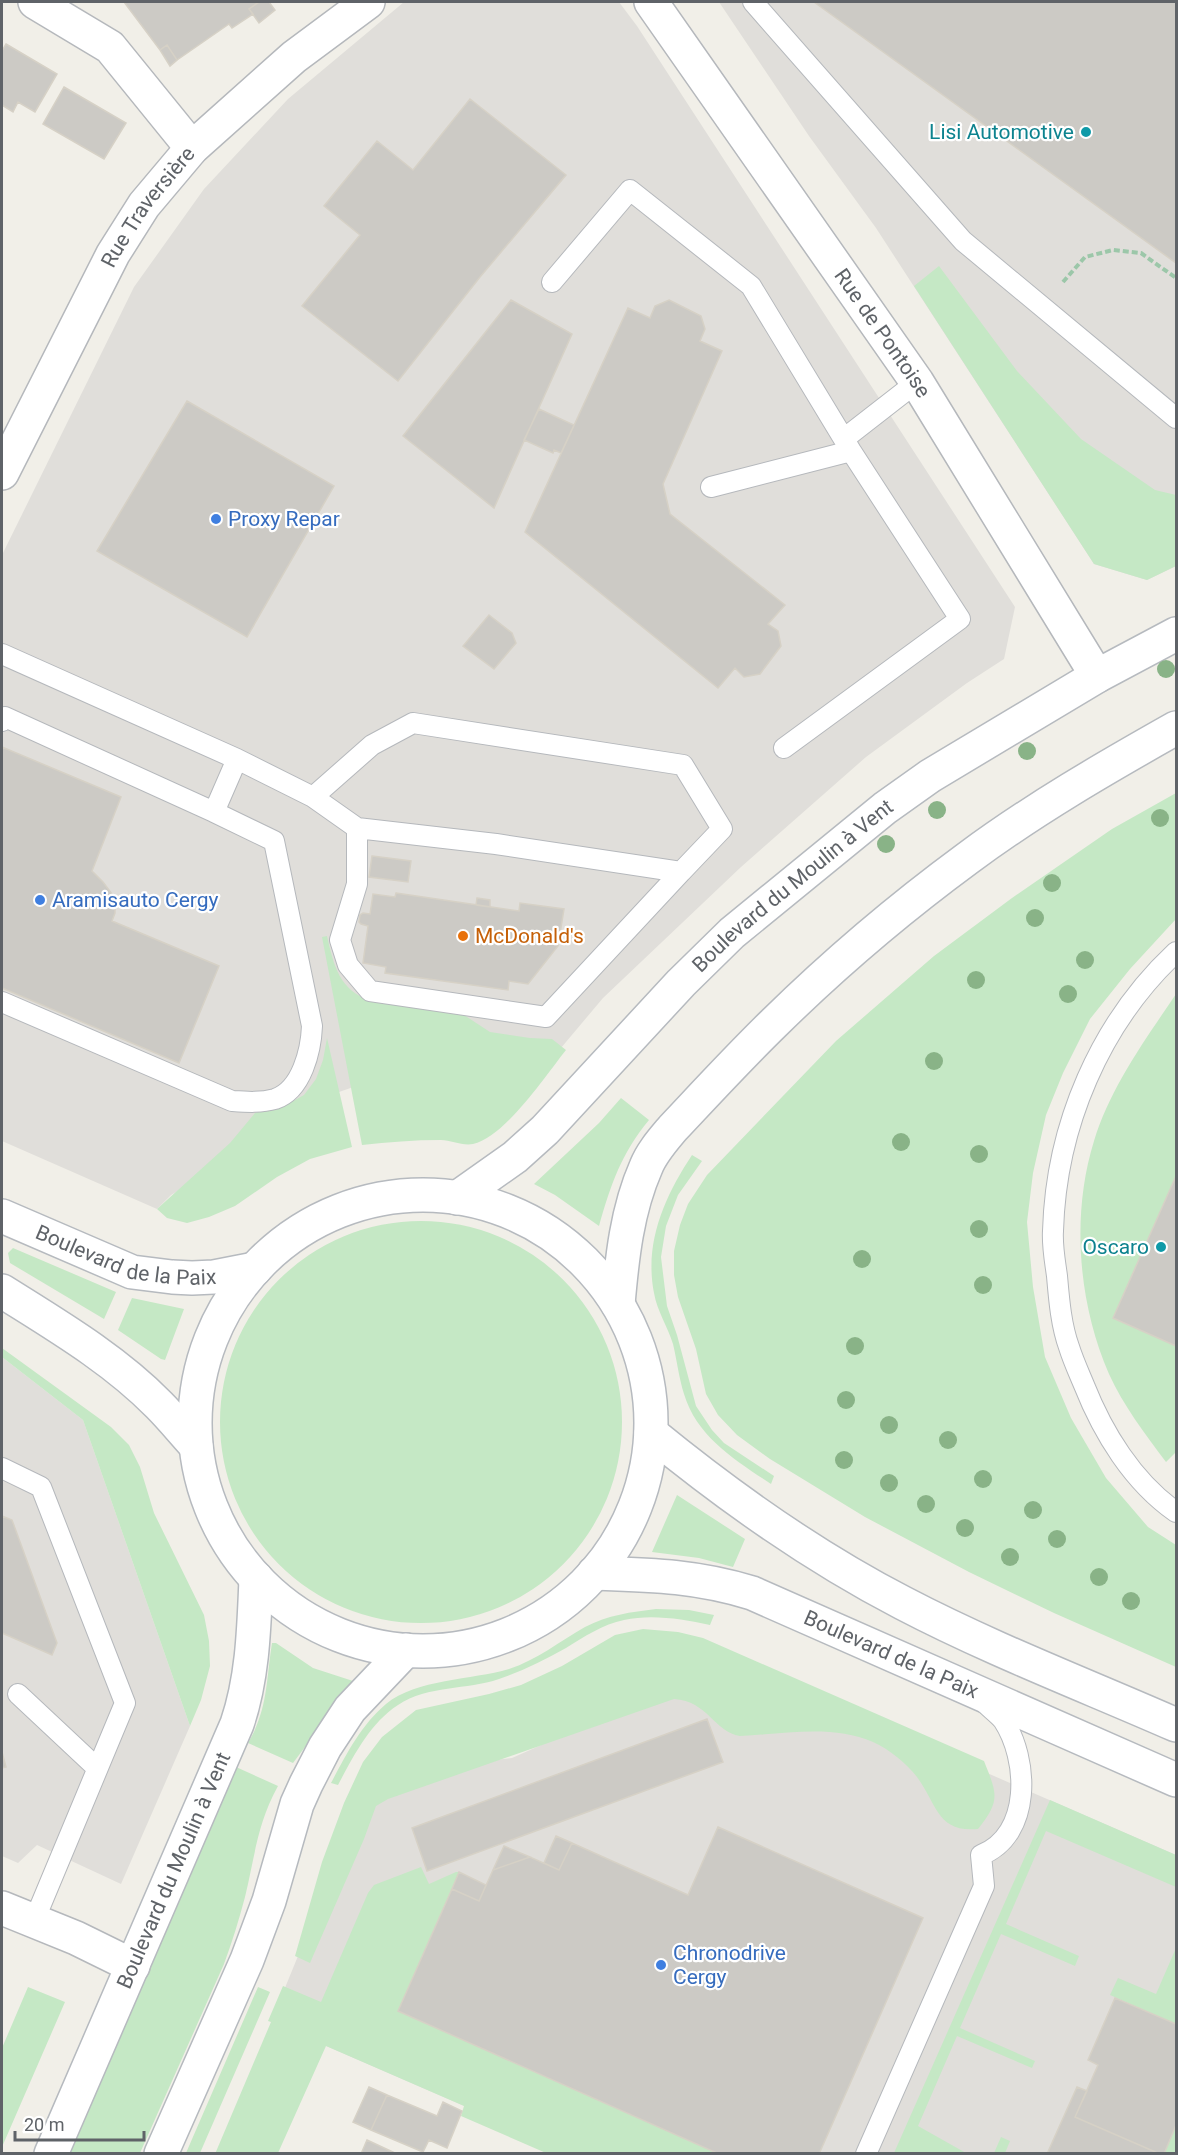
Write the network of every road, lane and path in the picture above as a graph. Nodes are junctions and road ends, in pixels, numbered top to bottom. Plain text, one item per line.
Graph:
1 (35, 2) edge
2 (368, 2) edge
3 (651, 2) edge
4 (753, 2) edge
5 (192, 148) junction
6 (1176, 278) edge
7 (552, 282) dead end
8 (1042, 306) junction
9 (917, 382) junction
10 (1176, 418) edge
11 (848, 444) junction
12 (2, 473) edge
13 (711, 487) dead end
14 (1176, 634) edge
15 (2, 654) edge
16 (1096, 676) junction
17 (2, 721) edge
18 (1176, 728) edge
19 (784, 748) dead end
20 (237, 759) junction
21 (313, 797) junction
22 (214, 812) junction
23 (357, 828) junction
24 (681, 872) junction
25 (1176, 951) edge
26 (2, 1002) edge
27 (457, 1198) junction
28 (2, 1216) edge
29 (255, 1269) junction
30 (2, 1291) edge
31 (618, 1304) junction
32 (651, 1433) junction
33 (196, 1446) junction
34 (2, 1468) edge
35 (1176, 1512) edge
36 (594, 1573) junction
37 (256, 1578) junction
38 (406, 1650) junction
39 (973, 1691) junction
40 (18, 1694) dead end
41 (1176, 1725) edge
42 (97, 1768) junction
43 (1176, 1780) edge
44 (2, 1908) edge
45 (34, 1921) junction
46 (133, 1966) junction
47 (51, 2154) edge
48 (161, 2154) edge
49 (867, 2154) edge

1 - 5 main road
2 - 5 main road, Rue Traversière
3 - 9 main road, Rue de Pontoise
4 - 8 lane
5 - 12 main road, Rue Traversière
6 - 8 path
7 - 11 lane
8 - 10 lane
9 - 11 lane
9 - 16 main road, Rue de Pontoise
11 - 13 lane
11 - 19 lane
14 - 16 main road, Boulevard du Moulin à Vent
15 - 20 lane
16 - 27 main road, Boulevard du Moulin à Vent
17 - 22 lane
18 - 31 main road
20 - 21 lane
20 - 22 lane
21 - 23 lane
21 - 24 lane
22 - 26 lane
23 - 24 lane
23 - 24 lane
25 - 35 lane
27 - 29 main road
27 - 31 main road
28 - 29 main road, Boulevard de la Paix
29 - 33 main road
30 - 33 main road
31 - 32 main road
32 - 36 main road
32 - 41 main road
33 - 37 main road
34 - 42 lane
36 - 38 main road
36 - 39 main road, Boulevard de la Paix
37 - 38 main road
37 - 46 main road, Boulevard du Moulin à Vent
38 - 48 main road
39 - 43 main road, Boulevard de la Paix
39 - 49 lane
40 - 42 lane
42 - 45 lane
44 - 45 main road
45 - 46 main road
46 - 47 main road, Boulevard du Moulin à Vent

